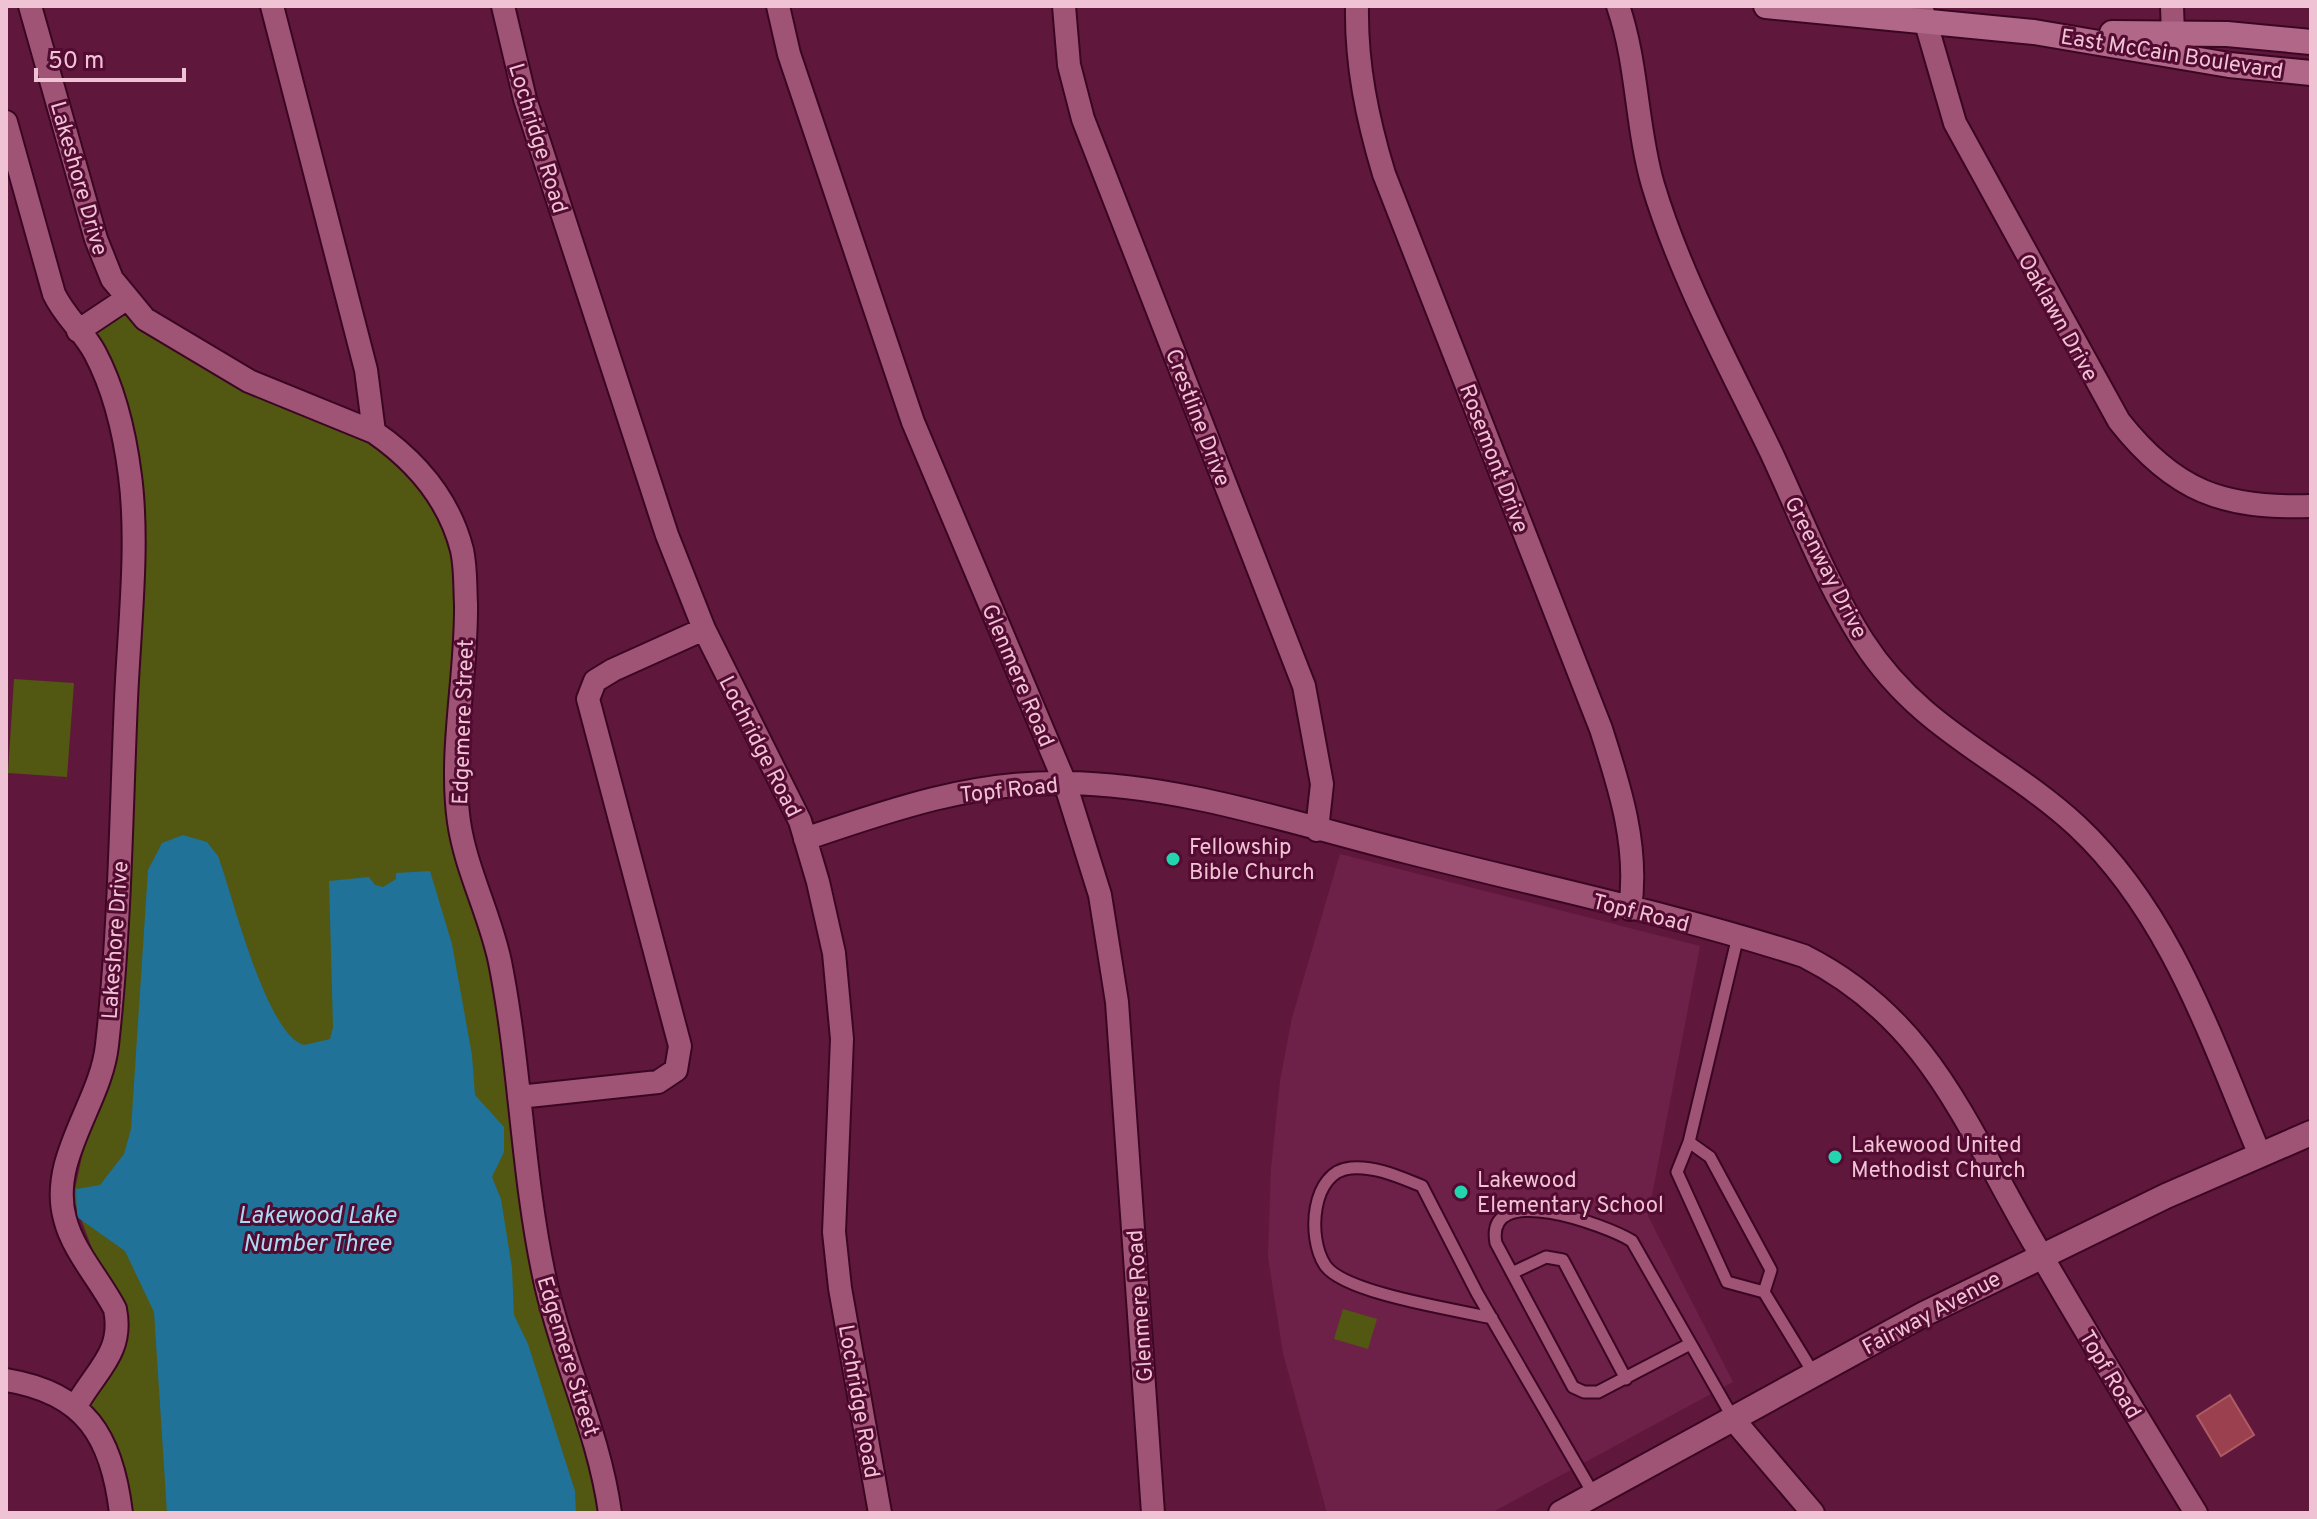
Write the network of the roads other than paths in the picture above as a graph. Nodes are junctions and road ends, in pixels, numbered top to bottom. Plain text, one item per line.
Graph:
1 (30, 6) edge
2 (272, 6) edge
3 (503, 6) edge
4 (778, 6) edge
5 (1064, 6) edge
6 (1357, 6) edge
7 (1618, 6) edge
8 (1766, 6) edge
9 (2172, 6) edge
10 (1923, 14) edge
11 (2034, 32) junction
12 (2173, 34) junction
13 (2311, 42) edge
14 (2311, 73) edge
15 (6, 122) edge
16 (126, 299) junction
17 (78, 331) junction
18 (374, 432) junction
19 (2311, 506) edge
20 (704, 629) junction
21 (1065, 783) junction
22 (1317, 830) junction
23 (805, 839) junction
24 (1630, 909) junction
25 (1738, 936) junction
26 (519, 1097) junction
27 (2311, 1133) edge
28 (1689, 1142) junction
29 (2260, 1155) junction
30 (2041, 1255) junction
31 (1512, 1273) junction
32 (1764, 1292) junction
33 (1492, 1318) junction
34 (1690, 1344) junction
35 (1814, 1374) junction
36 (1626, 1379) junction
37 (6, 1380) edge
38 (76, 1406) junction
39 (1733, 1419) junction
40 (1594, 1495) junction
41 (121, 1513) edge
42 (610, 1513) edge
43 (880, 1513) edge
44 (1153, 1513) edge
45 (1561, 1513) edge
46 (1813, 1513) edge
47 (2196, 1513) edge

1 - 16 street, Lakeshore Drive
2 - 18 street
3 - 20 street, Lochridge Road
4 - 21 street, Glenmere Road
5 - 22 street, Crestline Drive
6 - 24 street, Rosemont Drive
7 - 29 street, Greenway Drive
8 - 10 main road, East McCain Boulevard
9 - 12 street
10 - 11 main road, East McCain Boulevard
10 - 19 street, Oaklawn Drive
11 - 12 main road, East McCain Boulevard
11 - 14 main road, East McCain Boulevard
12 - 13 main road, East McCain Boulevard
15 - 17 street, Lakeshore Drive
16 - 17 street
16 - 18 street, Lakeshore Drive
17 - 38 street, Lakeshore Drive
18 - 26 street, Edgemere Street
20 - 23 street, Lochridge Road
20 - 26 street
21 - 22 street, Topf Road
21 - 23 street, Topf Road
21 - 44 street, Glenmere Road
22 - 24 street, Topf Road
23 - 43 street, Lochridge Road
24 - 25 street, Topf Road
25 - 28 lane
25 - 30 street, Topf Road
26 - 42 street, Edgemere Street
27 - 29 street, Fairway Avenue
28 - 32 lane
28 - 32 lane
29 - 30 street, Fairway Avenue
30 - 35 street, Fairway Avenue
30 - 47 street, Topf Road
31 - 34 lane
31 - 36 lane
31 - 36 lane
32 - 35 lane
33 - 33 lane
33 - 40 lane
34 - 36 lane
34 - 39 lane
35 - 39 street, Fairway Avenue
37 - 38 street
38 - 41 street
39 - 40 street, Fairway Avenue
39 - 46 street
40 - 45 street, Fairway Avenue

